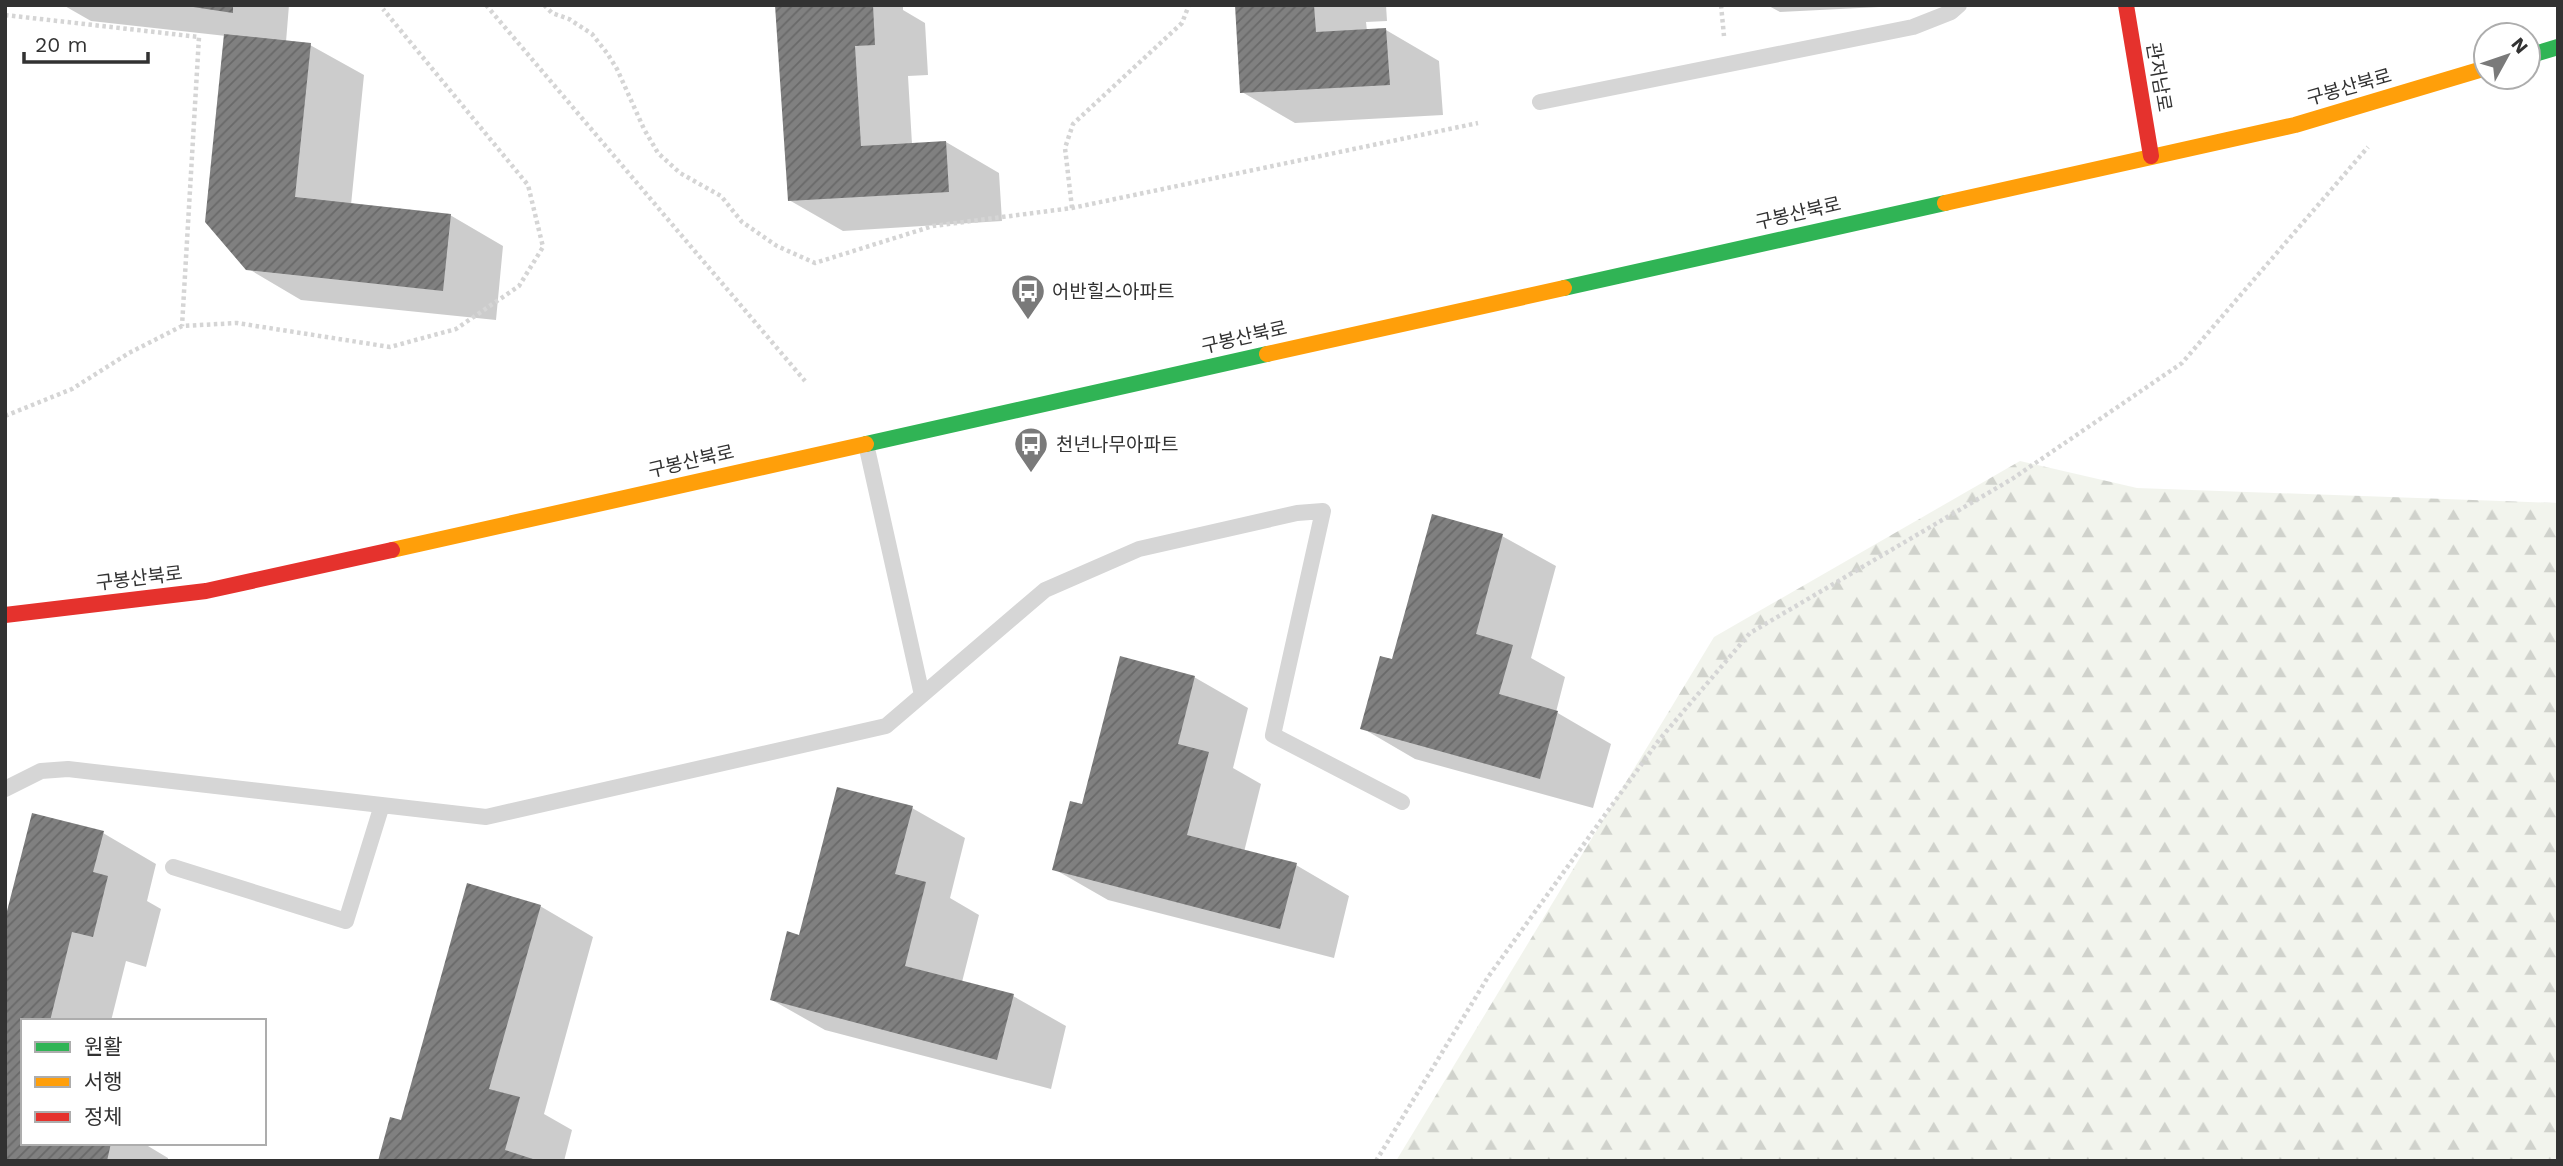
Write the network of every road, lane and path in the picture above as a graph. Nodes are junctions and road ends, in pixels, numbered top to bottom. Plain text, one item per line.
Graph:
1 (486, 5) edge
2 (544, 5) edge
3 (1189, 5) edge
4 (1721, 5) edge
5 (1959, 5) edge
6 (2126, 5) edge
7 (383, 9) dead end
8 (5, 15) edge
9 (1725, 44) dead end
10 (2472, 72) edge
11 (1540, 103) dead end
12 (1478, 123) dead end
13 (2373, 141) dead end
14 (2151, 156) junction
15 (1073, 208) junction
16 (182, 326) junction
17 (805, 381) dead end
18 (5, 416) edge
19 (866, 443) junction
20 (5, 615) edge
21 (922, 695) junction
22 (5, 789) edge
23 (1402, 802) dead end
24 (382, 804) junction
25 (173, 867) dead end
26 (1376, 1161) edge

1 - 17 path
2 - 15 path
3 - 15 path
4 - 9 path
5 - 11 lane
6 - 14 main road, 관저남로
7 - 16 path
8 - 16 path
10 - 14 main road, 구봉산북로
12 - 15 path
13 - 26 path
14 - 19 main road, 구봉산북로
16 - 18 path
19 - 20 main road, 구봉산북로
19 - 21 lane
21 - 23 lane
21 - 24 lane
22 - 24 lane
24 - 25 lane

